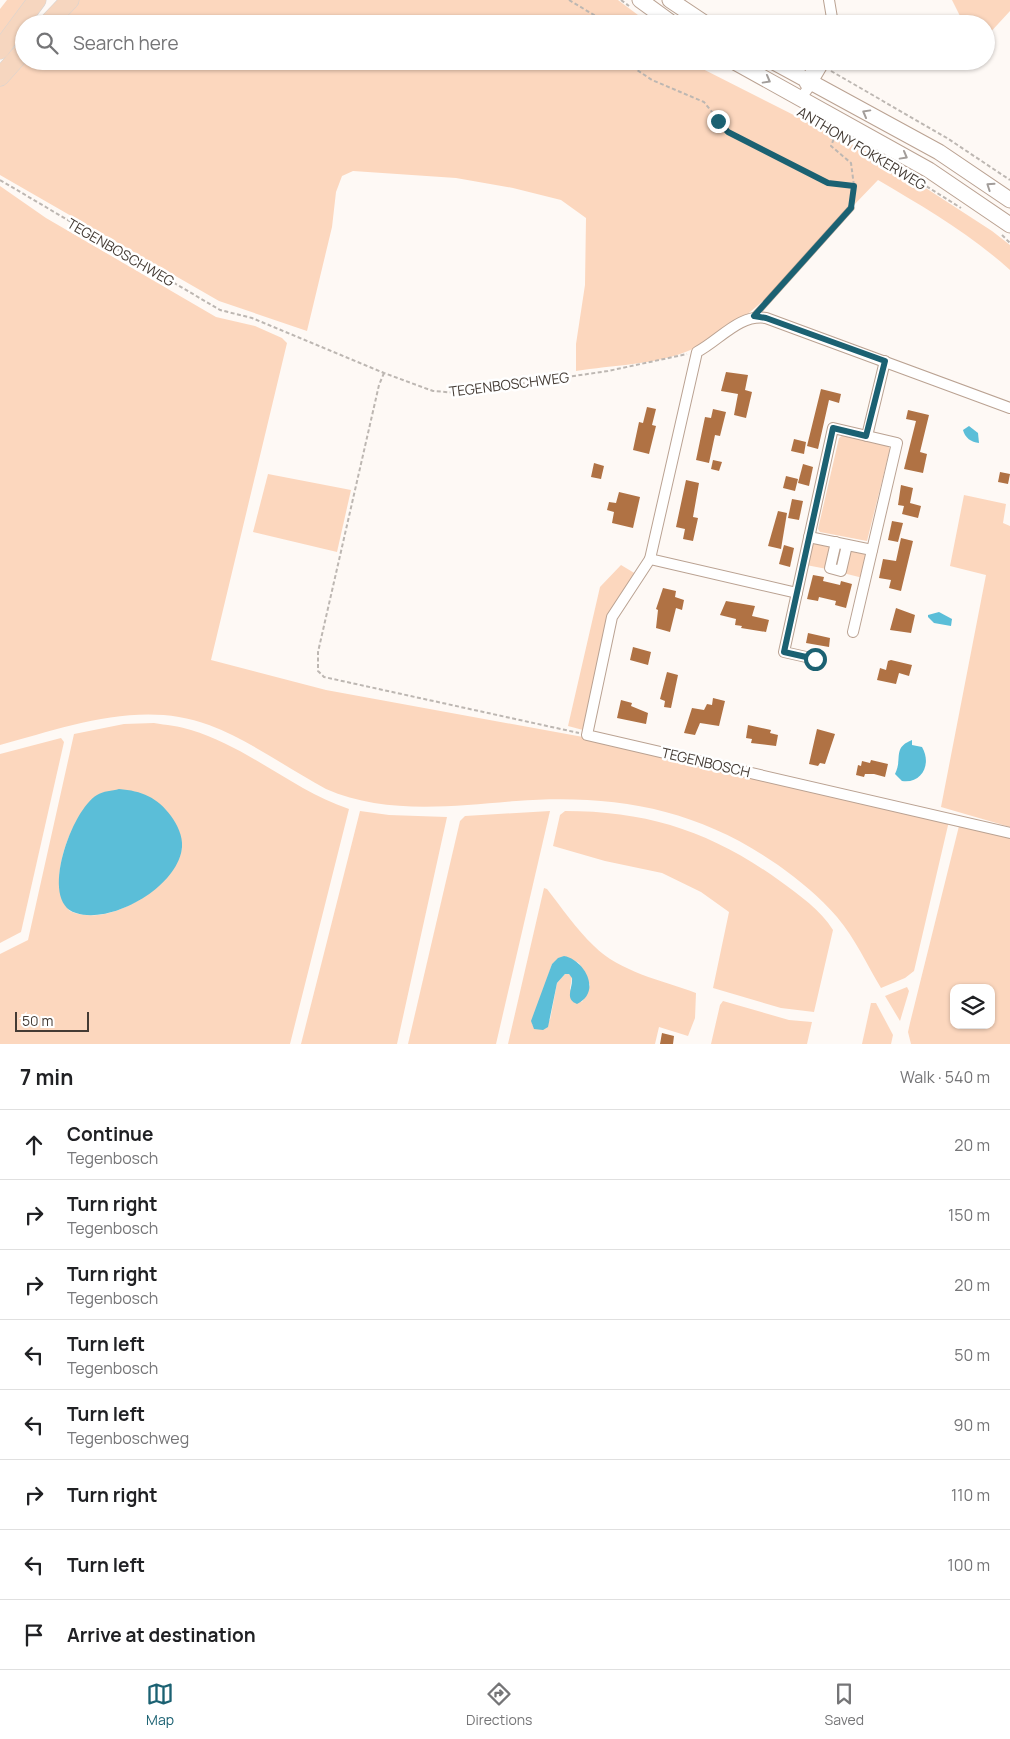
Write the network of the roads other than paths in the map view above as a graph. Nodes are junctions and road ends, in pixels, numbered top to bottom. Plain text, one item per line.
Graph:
1 (37, 0) edge
2 (70, 0) edge
3 (640, 0) edge
4 (670, 0) edge
5 (829, 0) edge
6 (26, 15) edge
7 (56, 15) edge
8 (661, 15) edge
9 (692, 15) edge
10 (832, 15) edge
11 (15, 30) edge
12 (0, 50) edge
13 (15, 60) edge
14 (738, 70) edge
15 (788, 70) edge
16 (817, 70) edge
17 (0, 77) edge
18 (809, 82) junction
19 (800, 99) junction
20 (1010, 200) edge
21 (851, 208) road end
22 (1004, 228) edge
23 (754, 316) junction
24 (885, 361) junction
25 (1010, 408) edge
26 (866, 436) junction
27 (809, 537) junction
28 (836, 542) junction
29 (847, 545) junction
30 (872, 550) junction
31 (650, 558) junction
32 (797, 593) junction
33 (853, 632) dead end
34 (815, 659) dead end
35 (1010, 833) edge

1 - 6 highway
2 - 7 highway
3 - 8 main road
4 - 9 main road
5 - 10 street
11 - 12 highway
13 - 17 highway
14 -> 19 main road, ANTHONY FOKKERWEG
15 - 18 main road
16 - 18 street, ANTHONY FOKKERWEG
18 - 19 street, ANTHONY FOKKERWEG
20 -> 18 main road
19 -> 22 main road, ANTHONY FOKKERWEG
21 - 23 lane
23 - 24 street
23 - 31 street
24 - 25 street
24 - 26 street
26 - 27 street
26 - 30 street
27 - 28 street
27 - 32 street
28 - 29 street
28 - 29 street
29 - 30 street
30 - 33 street
31 - 32 street
31 - 35 street, TEGENBOSCH
32 - 34 street

